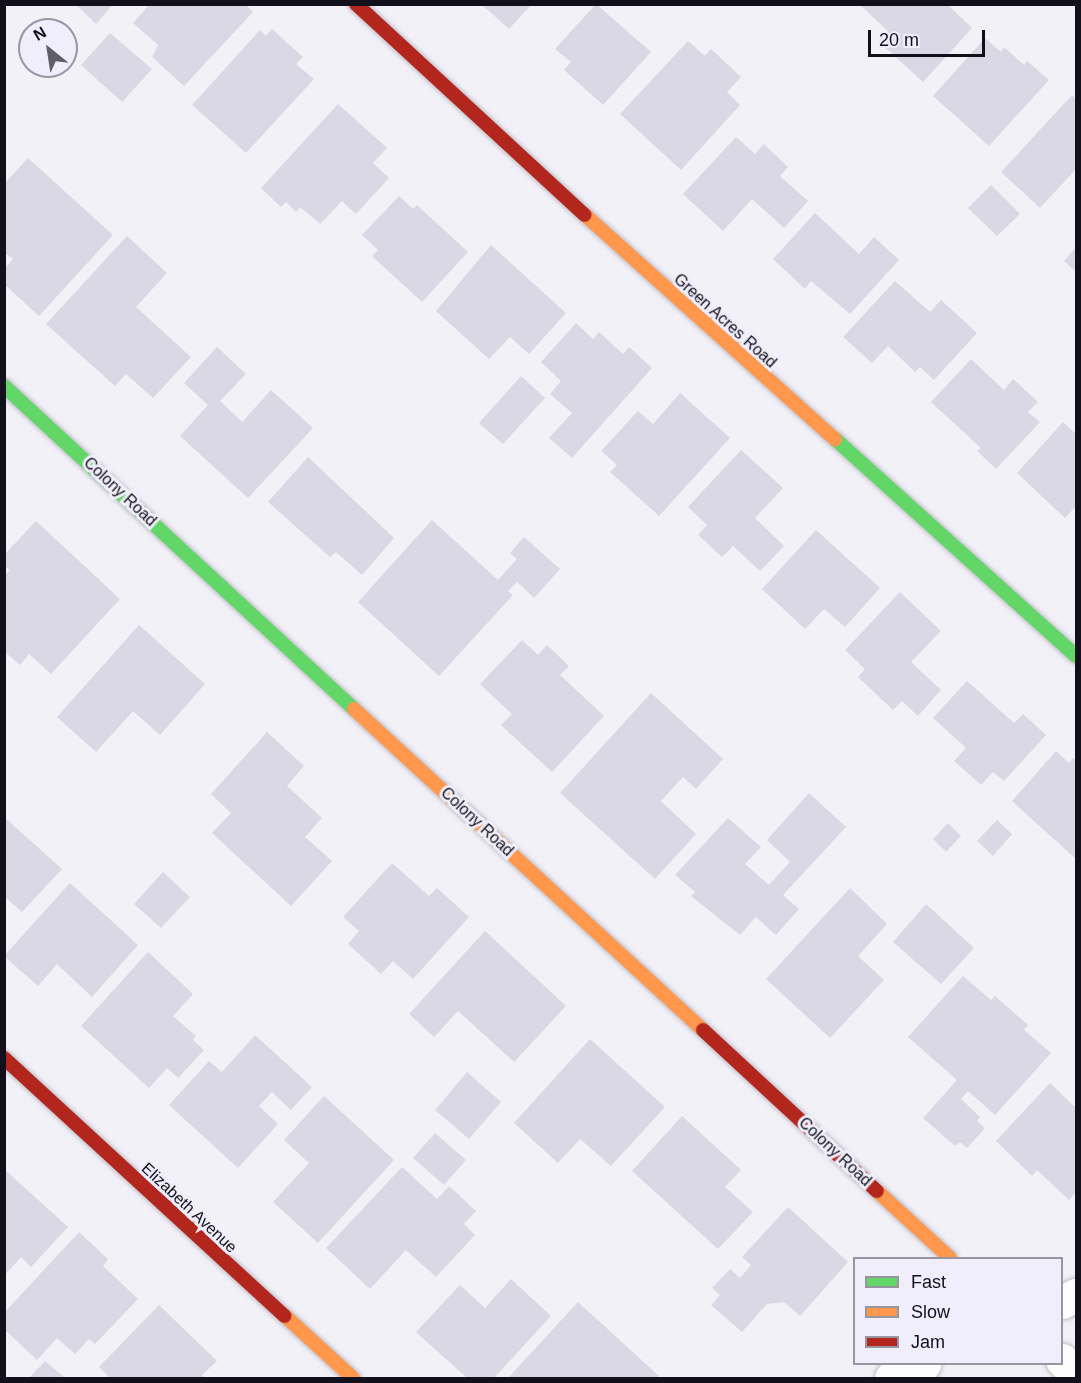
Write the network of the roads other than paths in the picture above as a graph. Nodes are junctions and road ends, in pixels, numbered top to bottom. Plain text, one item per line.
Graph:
1 (356, 4) edge
2 (4, 386) edge
3 (1077, 656) edge
4 (4, 1058) edge
5 (949, 1257) edge
6 (1077, 1295) edge
7 (1063, 1302) edge
8 (1063, 1361) edge
9 (922, 1365) edge
10 (1077, 1374) edge
11 (353, 1378) edge
12 (891, 1378) edge

1 - 3 street, Green Acres Road
2 - 5 street, Colony Road
4 - 11 street, Elizabeth Avenue
6 - 7 street
8 - 10 street
9 - 12 street

